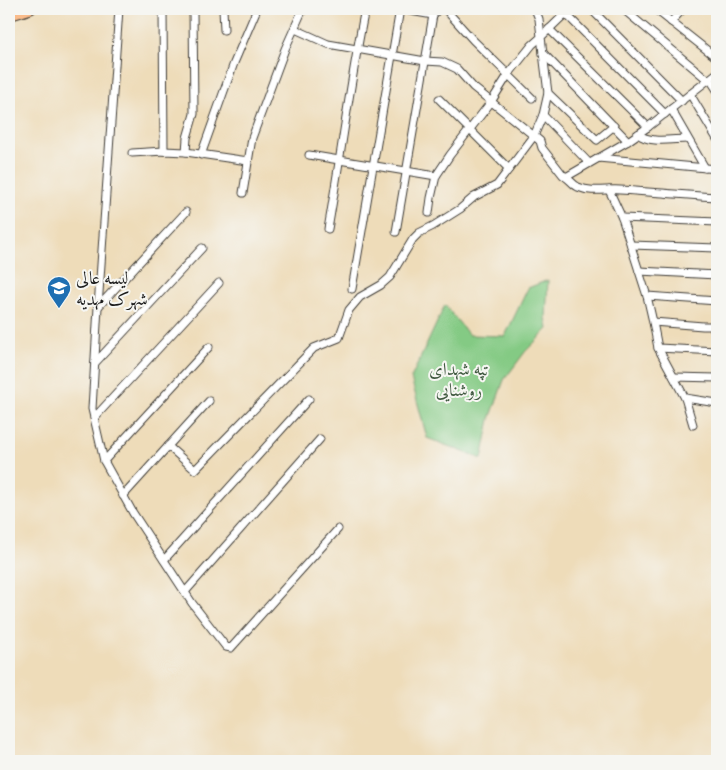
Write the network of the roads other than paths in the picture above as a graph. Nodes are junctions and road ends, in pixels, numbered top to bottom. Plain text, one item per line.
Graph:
1 (31, 9) edge
2 (119, 9) edge
3 (163, 9) edge
4 (193, 9) edge
5 (224, 9) edge
6 (257, 9) edge
7 (303, 9) edge
8 (365, 9) edge
9 (399, 9) edge
10 (438, 9) edge
11 (445, 9) edge
12 (535, 9) edge
13 (590, 9) edge
14 (623, 9) edge
15 (655, 9) edge
16 (684, 9) edge
17 (567, 11) edge
18 (433, 15) junction
19 (9, 16) edge
20 (671, 22) junction
21 (295, 29) junction
22 (549, 29) junction
23 (224, 30) dead end
24 (541, 37) junction
25 (357, 48) junction
26 (543, 53) junction
27 (392, 55) junction
28 (717, 58) edge
29 (425, 61) junction
30 (717, 73) edge
31 (508, 75) junction
32 (709, 80) junction
33 (717, 90) edge
34 (548, 93) junction
35 (690, 94) junction
36 (532, 98) dead end
37 (439, 99) dead end
38 (682, 101) junction
39 (491, 102) junction
40 (668, 112) junction
41 (543, 115) junction
42 (614, 126) junction
43 (648, 127) junction
44 (470, 129) junction
45 (638, 134) junction
46 (534, 136) junction
47 (688, 139) junction
48 (717, 139) edge
49 (628, 141) junction
50 (164, 151) junction
51 (186, 152) junction
52 (132, 153) dead end
53 (202, 155) junction
54 (309, 155) dead end
55 (598, 158) junction
56 (248, 161) junction
57 (340, 161) junction
58 (589, 163) junction
59 (373, 166) junction
60 (510, 168) junction
61 (705, 168) junction
62 (717, 169) edge
63 (406, 172) junction
64 (436, 176) junction
65 (566, 177) junction
66 (609, 190) junction
67 (243, 193) dead end
68 (717, 197) edge
69 (186, 212) dead end
70 (429, 213) dead end
71 (622, 218) junction
72 (717, 222) edge
73 (328, 229) dead end
74 (396, 232) dead end
75 (631, 244) junction
76 (202, 248) dead end
77 (717, 248) edge
78 (639, 271) junction
79 (717, 274) edge
80 (220, 283) dead end
81 (352, 289) dead end
82 (647, 296) junction
83 (717, 301) edge
84 (98, 307) junction
85 (653, 322) junction
86 (717, 326) edge
87 (209, 347) dead end
88 (658, 348) junction
89 (717, 351) edge
90 (95, 363) junction
91 (674, 377) junction
92 (717, 378) edge
93 (685, 398) junction
94 (309, 399) dead end
95 (209, 401) dead end
96 (717, 403) edge
97 (94, 418) junction
98 (693, 425) dead end
99 (320, 439) dead end
100 (168, 446) junction
101 (104, 461) junction
102 (124, 496) junction
103 (338, 529) dead end
104 (164, 560) junction
105 (185, 592) junction

1 - 19 main road
2 - 84 street
3 - 50 street
4 - 51 street
5 - 23 street
6 - 53 street
7 - 21 street
8 - 25 street
9 - 18 street
9 - 27 street
10 - 18 street
11 - 31 street
12 - 24 street
13 - 38 street
14 - 32 street
15 - 20 street
16 - 20 street
17 - 22 street
17 - 40 street
18 - 29 street
20 - 28 street
21 - 25 street
21 - 56 street
22 - 24 street
22 - 43 street
24 - 26 street
24 - 31 street
25 - 27 street
25 - 57 street
26 - 34 street
26 - 42 street
27 - 29 street
27 - 59 street
29 - 39 street
29 - 63 street
30 - 32 street
31 - 36 street
31 - 39 street
32 - 33 street
32 - 35 street
34 - 41 street
34 - 42 street
35 - 38 street
35 - 48 street
37 - 44 street
38 - 40 street
39 - 44 street
39 - 46 street
40 - 43 street
40 - 47 street
41 - 46 street
41 - 58 street
42 - 49 street
43 - 45 street
44 - 60 street
44 - 64 street
45 - 47 street
45 - 49 street
46 - 60 street
46 - 65 street
47 - 61 street
49 - 55 street
50 - 51 street
50 - 52 street
51 - 53 street
53 - 56 street
54 - 57 street
55 - 58 street
55 - 61 street
56 - 67 street
57 - 59 street
57 - 73 street
58 - 65 street
59 - 63 street
59 - 81 street
60 - 100 street
61 - 62 street
63 - 64 street
63 - 74 street
64 - 70 street
65 - 66 street
66 - 68 street
66 - 71 street
69 - 84 street
71 - 72 street
71 - 75 street
75 - 77 street
75 - 78 street
76 - 90 street
78 - 79 street
78 - 82 street
80 - 97 street
82 - 83 street
82 - 85 street
84 - 90 street
85 - 86 street
85 - 88 street
87 - 101 street
88 - 89 street
88 - 91 street
90 - 97 street
91 - 92 street
91 - 93 street
93 - 96 street
93 - 98 street
94 - 104 street
95 - 100 street
97 - 101 street
99 - 105 street
100 - 102 street
101 - 102 street
102 - 104 street
103 - 105 street
104 - 105 street

